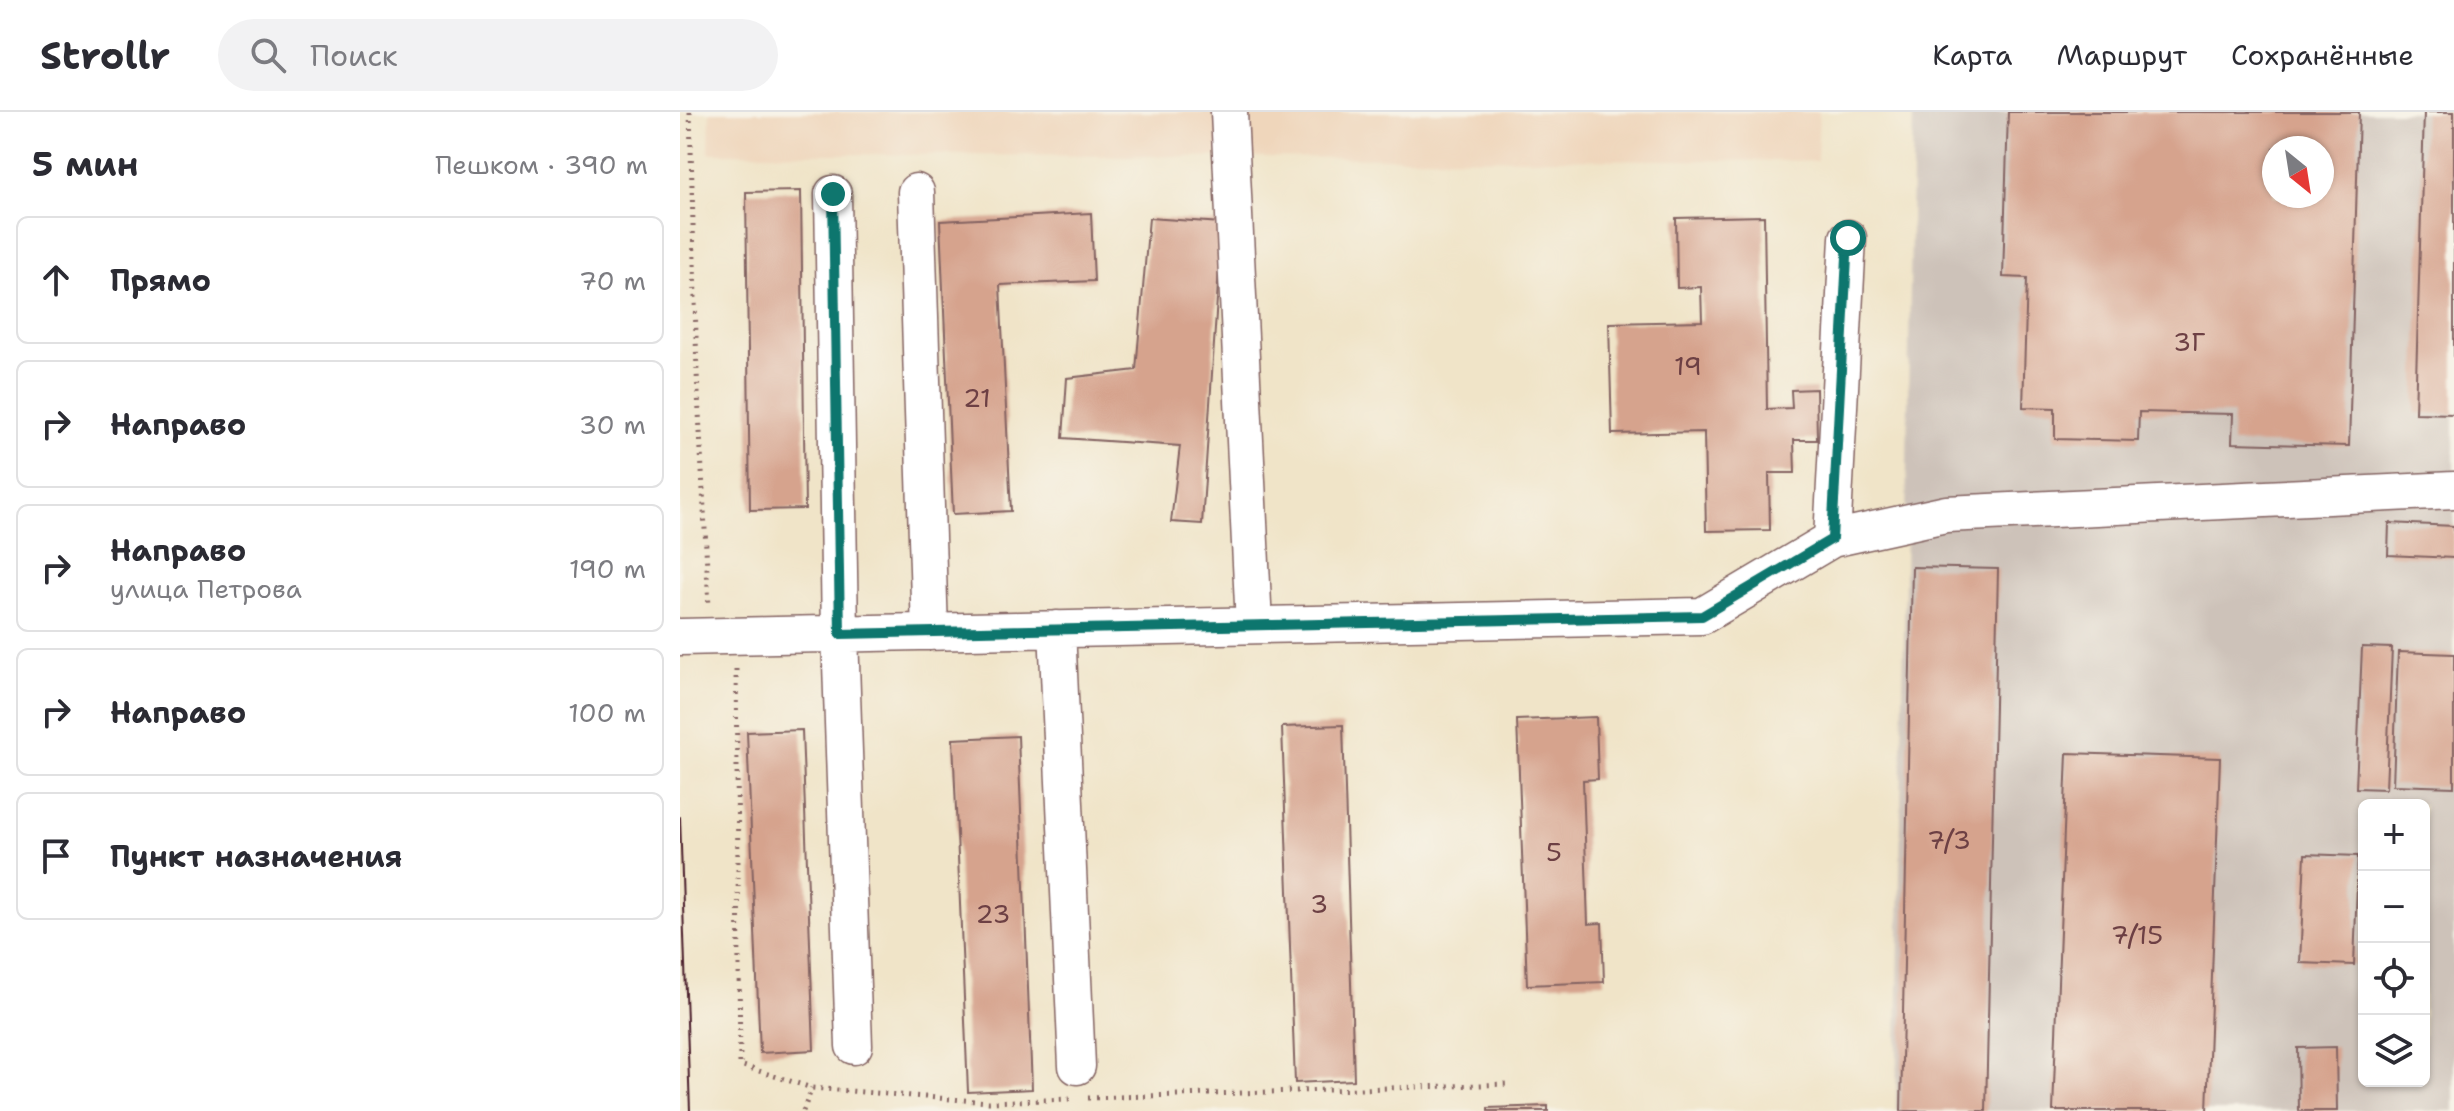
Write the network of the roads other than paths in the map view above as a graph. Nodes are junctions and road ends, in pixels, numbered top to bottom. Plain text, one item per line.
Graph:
1 (1229, 112) edge
2 (916, 192) dead end
3 (833, 194) dead end
4 (1848, 238) dead end
5 (2454, 490) edge
6 (1832, 539) junction
7 (1254, 625) junction
8 (1057, 629) junction
9 (930, 632) junction
10 (840, 634) junction
11 (709, 636) edge
12 (854, 1046) dead end
13 (1077, 1066) dead end

1 - 7 street
2 - 9 street
3 - 10 street
4 - 6 street
5 - 6 street
6 - 7 street
7 - 8 street
8 - 9 street
8 - 13 street
9 - 10 street
10 - 11 street
10 - 12 street

